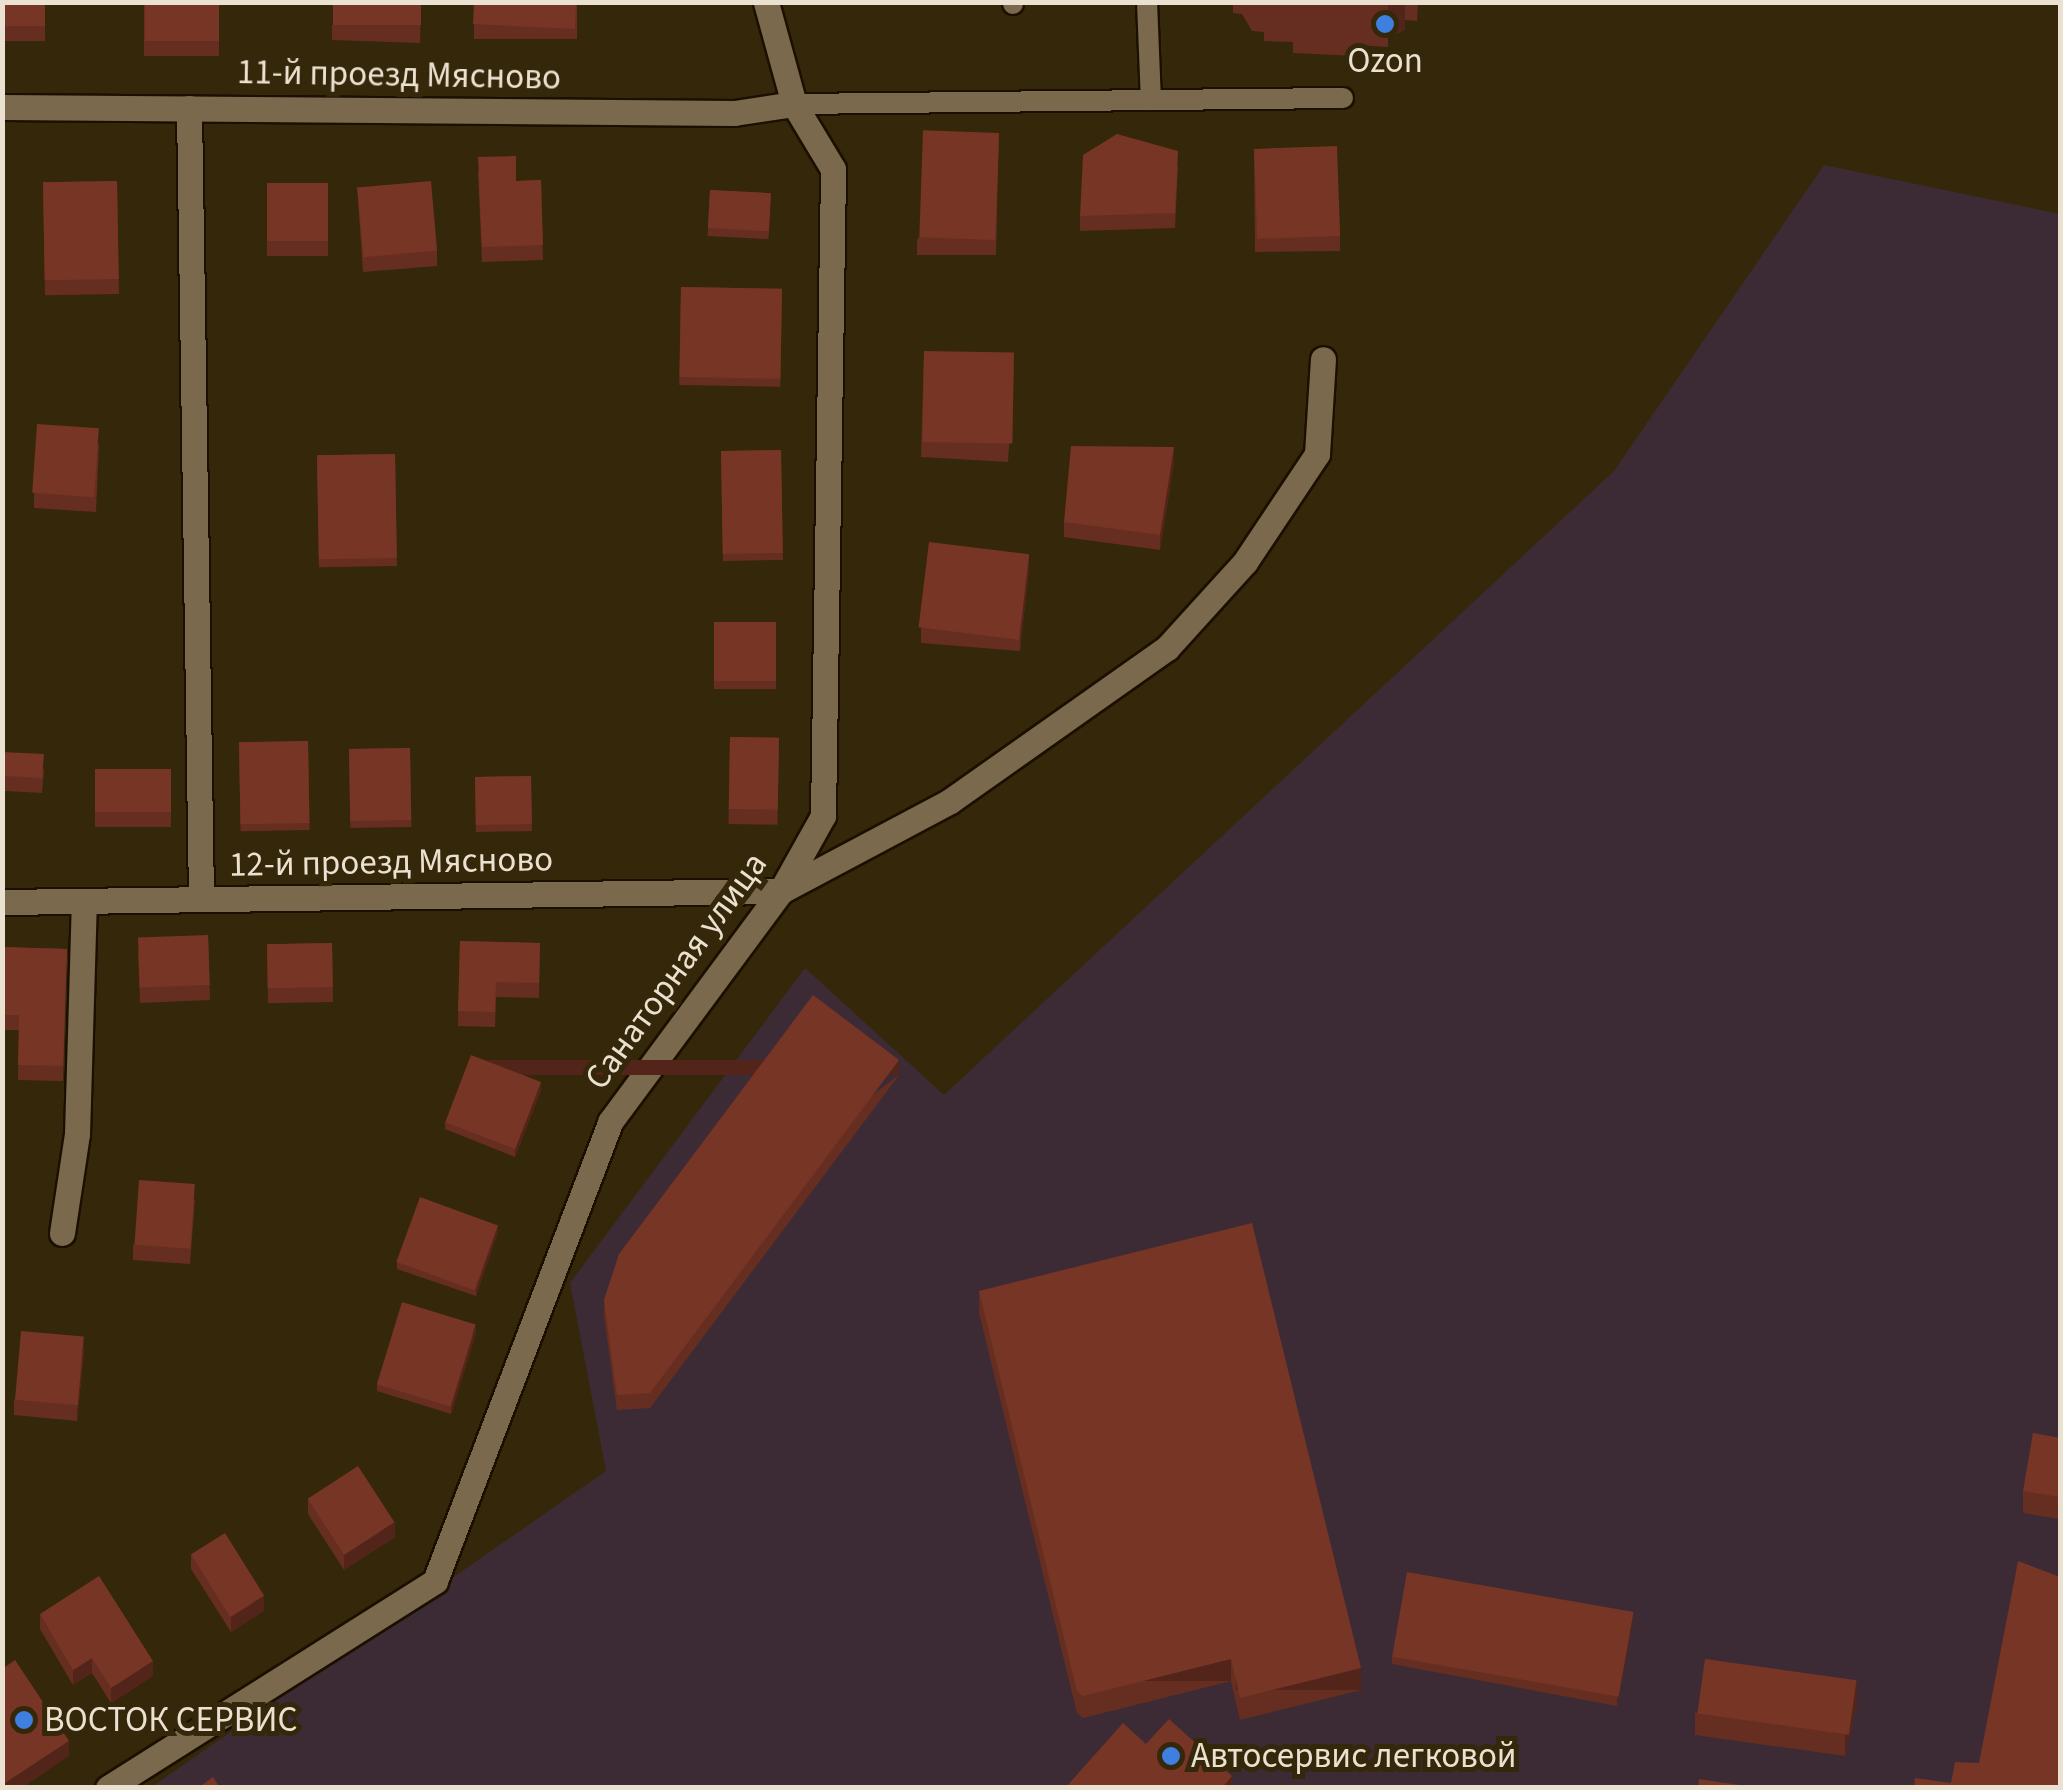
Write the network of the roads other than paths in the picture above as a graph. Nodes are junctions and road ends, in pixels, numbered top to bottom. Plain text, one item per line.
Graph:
1 (766, 2) edge
2 (1147, 2) edge
3 (1343, 98) dead end
4 (1151, 100) junction
5 (794, 104) junction
6 (2, 107) edge
7 (190, 108) junction
8 (1324, 359) dead end
9 (781, 892) junction
10 (201, 899) junction
11 (84, 901) junction
12 (2, 902) edge
13 (62, 1233) dead end
14 (108, 1788) edge

1 - 5 street, Санаторная улица
2 - 4 lane
3 - 4 lane
4 - 5 lane
5 - 7 street, 11-й проезд Мясново
5 - 9 street, Санаторная улица
6 - 7 street, 11-й проезд Мясново
7 - 10 street
8 - 9 street
9 - 10 street, 12-й проезд Мясново
9 - 14 street, Санаторная улица
10 - 11 street, 12-й проезд Мясново
11 - 12 street, 12-й проезд Мясново
11 - 13 street

